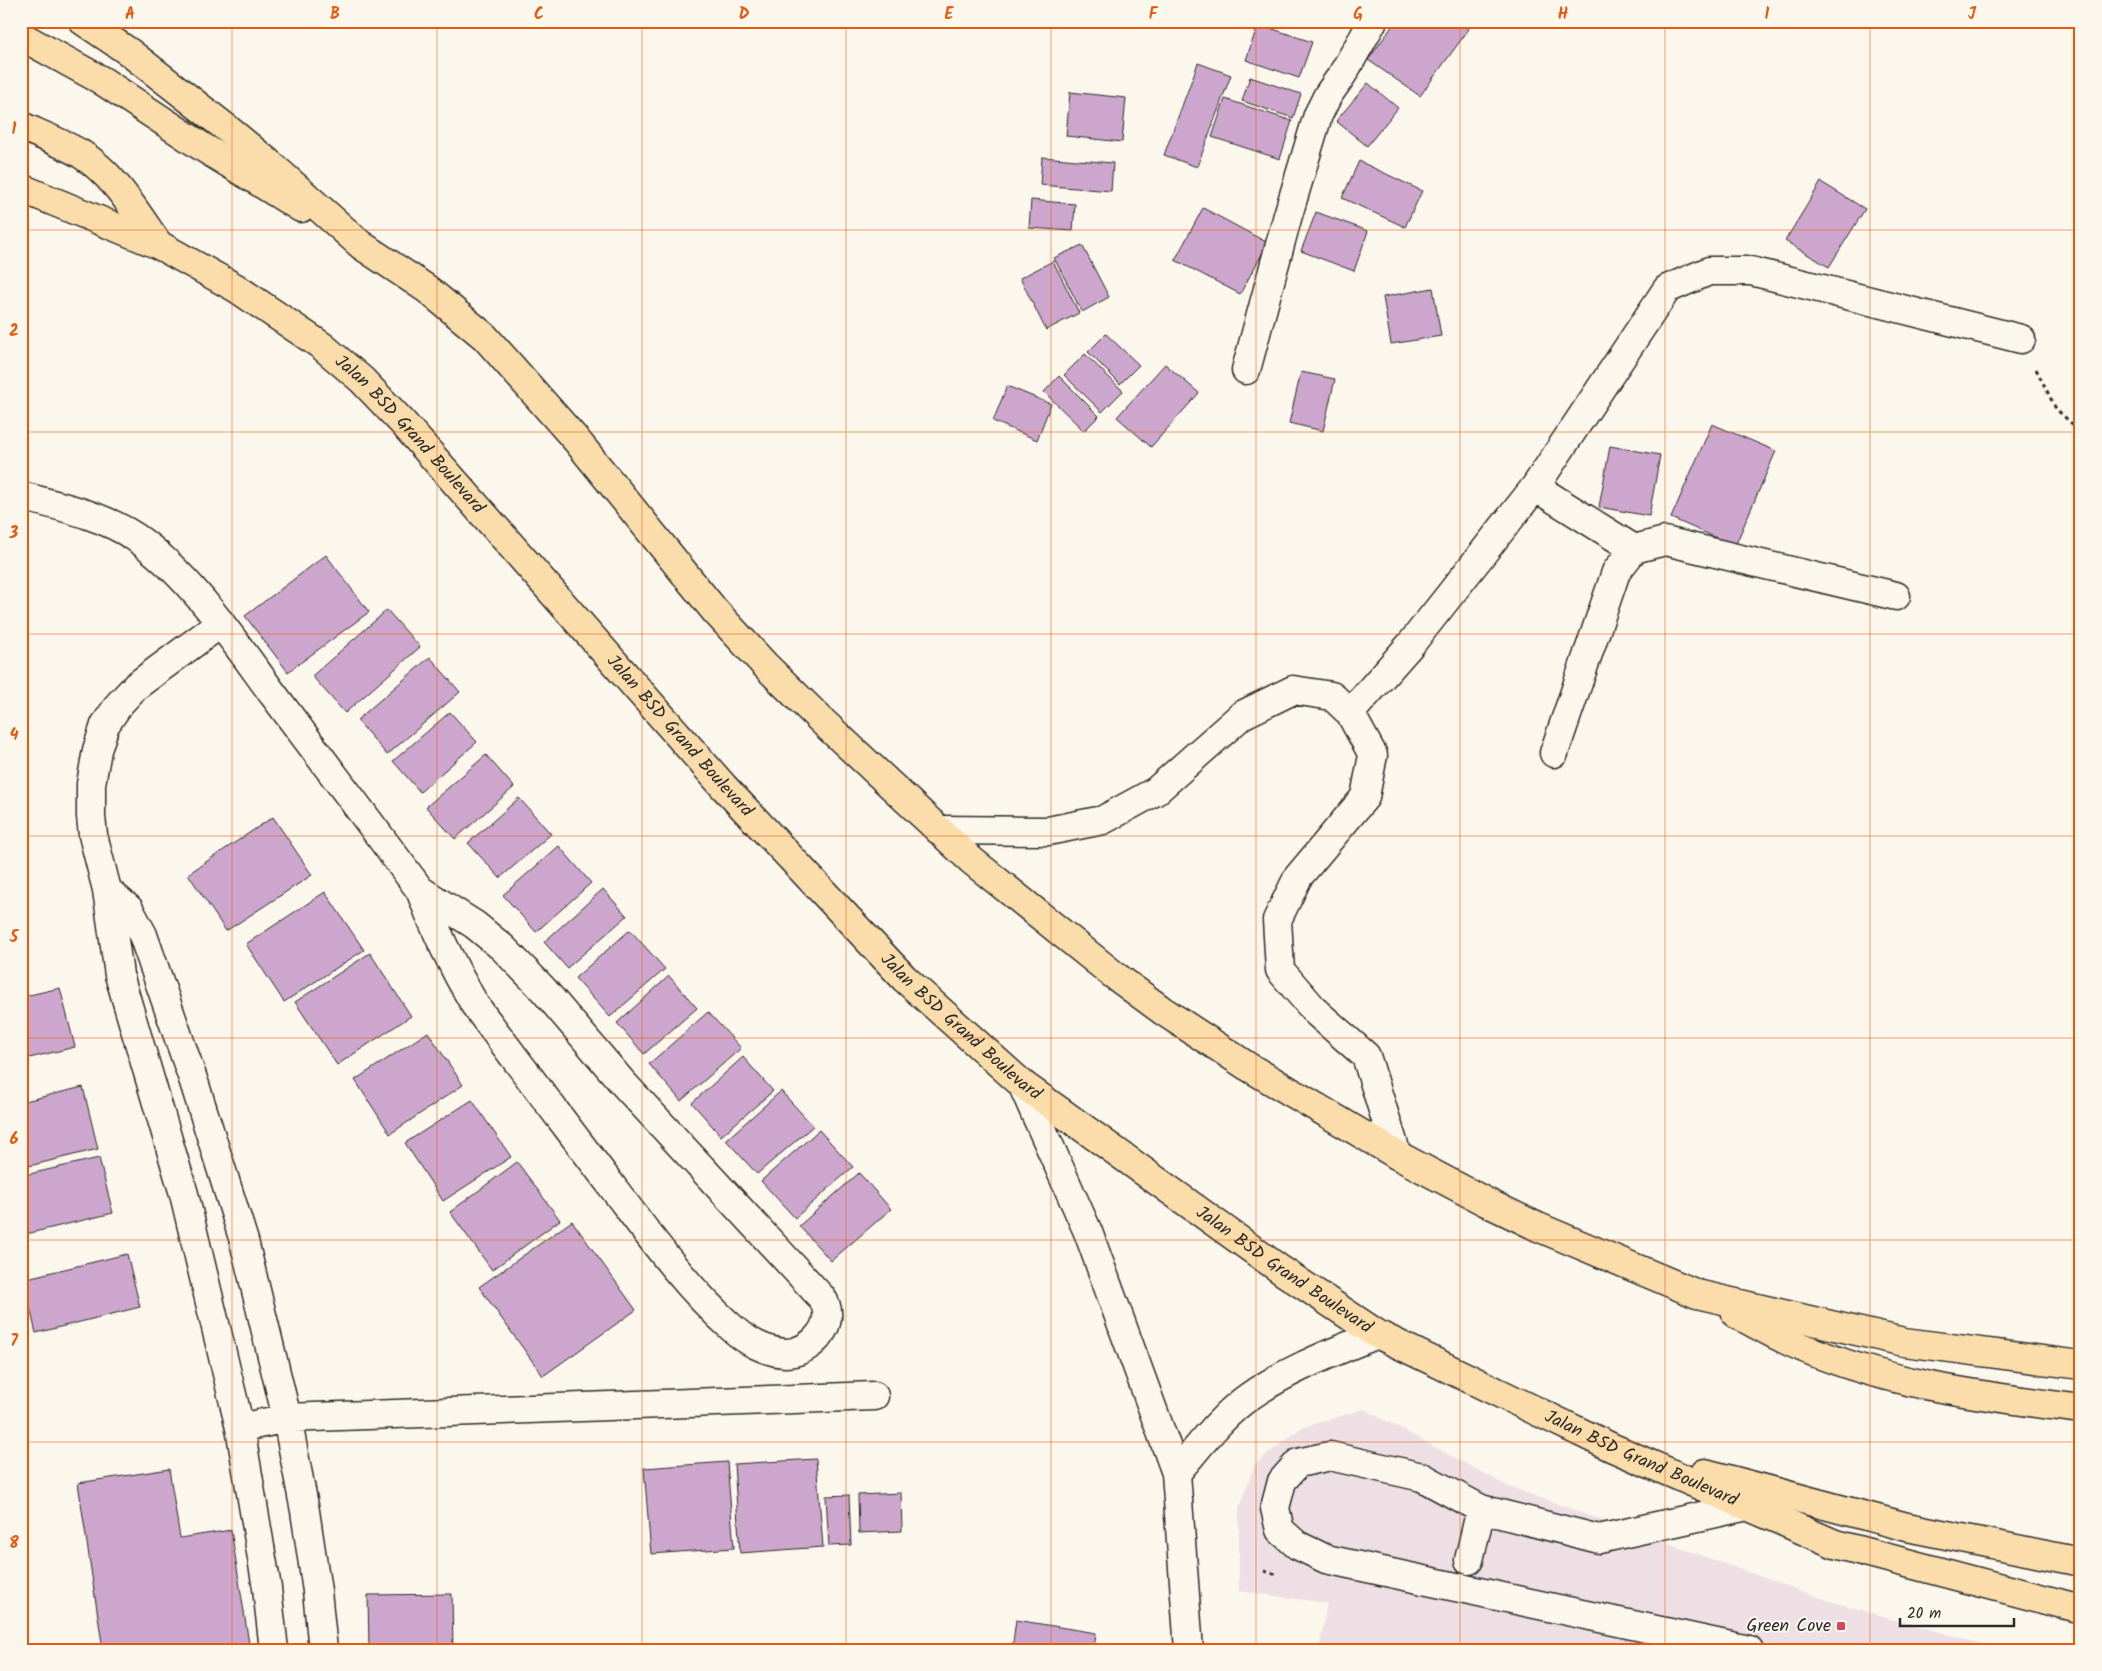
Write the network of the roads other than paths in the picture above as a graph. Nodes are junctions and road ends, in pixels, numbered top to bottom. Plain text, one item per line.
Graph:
1 (83, 21) edge
2 (1372, 21) edge
3 (21, 36) edge
4 (21, 126) edge
5 (21, 188) edge
6 (159, 244) junction
7 (361, 245) junction
8 (2021, 339) road end
9 (1246, 370) dead end
10 (1535, 488) junction
11 (21, 496) edge
12 (1634, 549) junction
13 (1896, 596) dead end
14 (220, 623) junction
15 (1350, 712) junction
16 (1554, 752) dead end
17 (939, 830) junction
18 (107, 890) junction
19 (420, 890) junction
20 (1022, 1084) junction
21 (1397, 1155) junction
22 (223, 1178) junction
23 (184, 1194) junction
24 (1696, 1294) junction
25 (1377, 1334) junction
26 (2081, 1365) edge
27 (874, 1396) dead end
28 (2081, 1409) edge
29 (286, 1418) junction
30 (240, 1428) junction
31 (1613, 1448) junction
32 (1176, 1473) junction
33 (1747, 1506) junction
34 (1481, 1509) junction
35 (1469, 1560) dead end
36 (2081, 1562) edge
37 (2081, 1610) edge
38 (274, 1650) edge
39 (322, 1650) edge
40 (1190, 1650) edge
41 (1749, 1650) edge

1 - 7 main road
2 - 9 street
3 - 7 main road
4 - 6 main road
5 - 6 main road, Jalan BSD Grand Boulevard
6 - 20 main road, Jalan BSD Grand Boulevard
7 - 17 main road
8 - 10 street
10 - 12 street
10 - 15 street
11 - 14 street
12 - 13 street
12 - 16 street
14 - 18 street
14 - 19 street
15 - 17 street
15 - 21 street
17 - 21 main road
18 - 22 street
18 - 23 street
19 - 19 street
20 - 25 main road, Jalan BSD Grand Boulevard
20 - 32 street
21 - 24 main road
22 - 23 street
22 - 29 street
23 - 30 street
24 - 26 main road
24 - 28 main road
25 - 31 main road, Jalan BSD Grand Boulevard
25 - 32 street
27 - 29 street
29 - 30 street
29 - 39 street
30 - 38 street
31 - 33 main road, Jalan BSD Grand Boulevard
31 - 36 main road
32 - 40 street
33 - 34 street
33 - 37 main road, Jalan BSD Grand Boulevard
34 - 35 street
34 - 41 street

